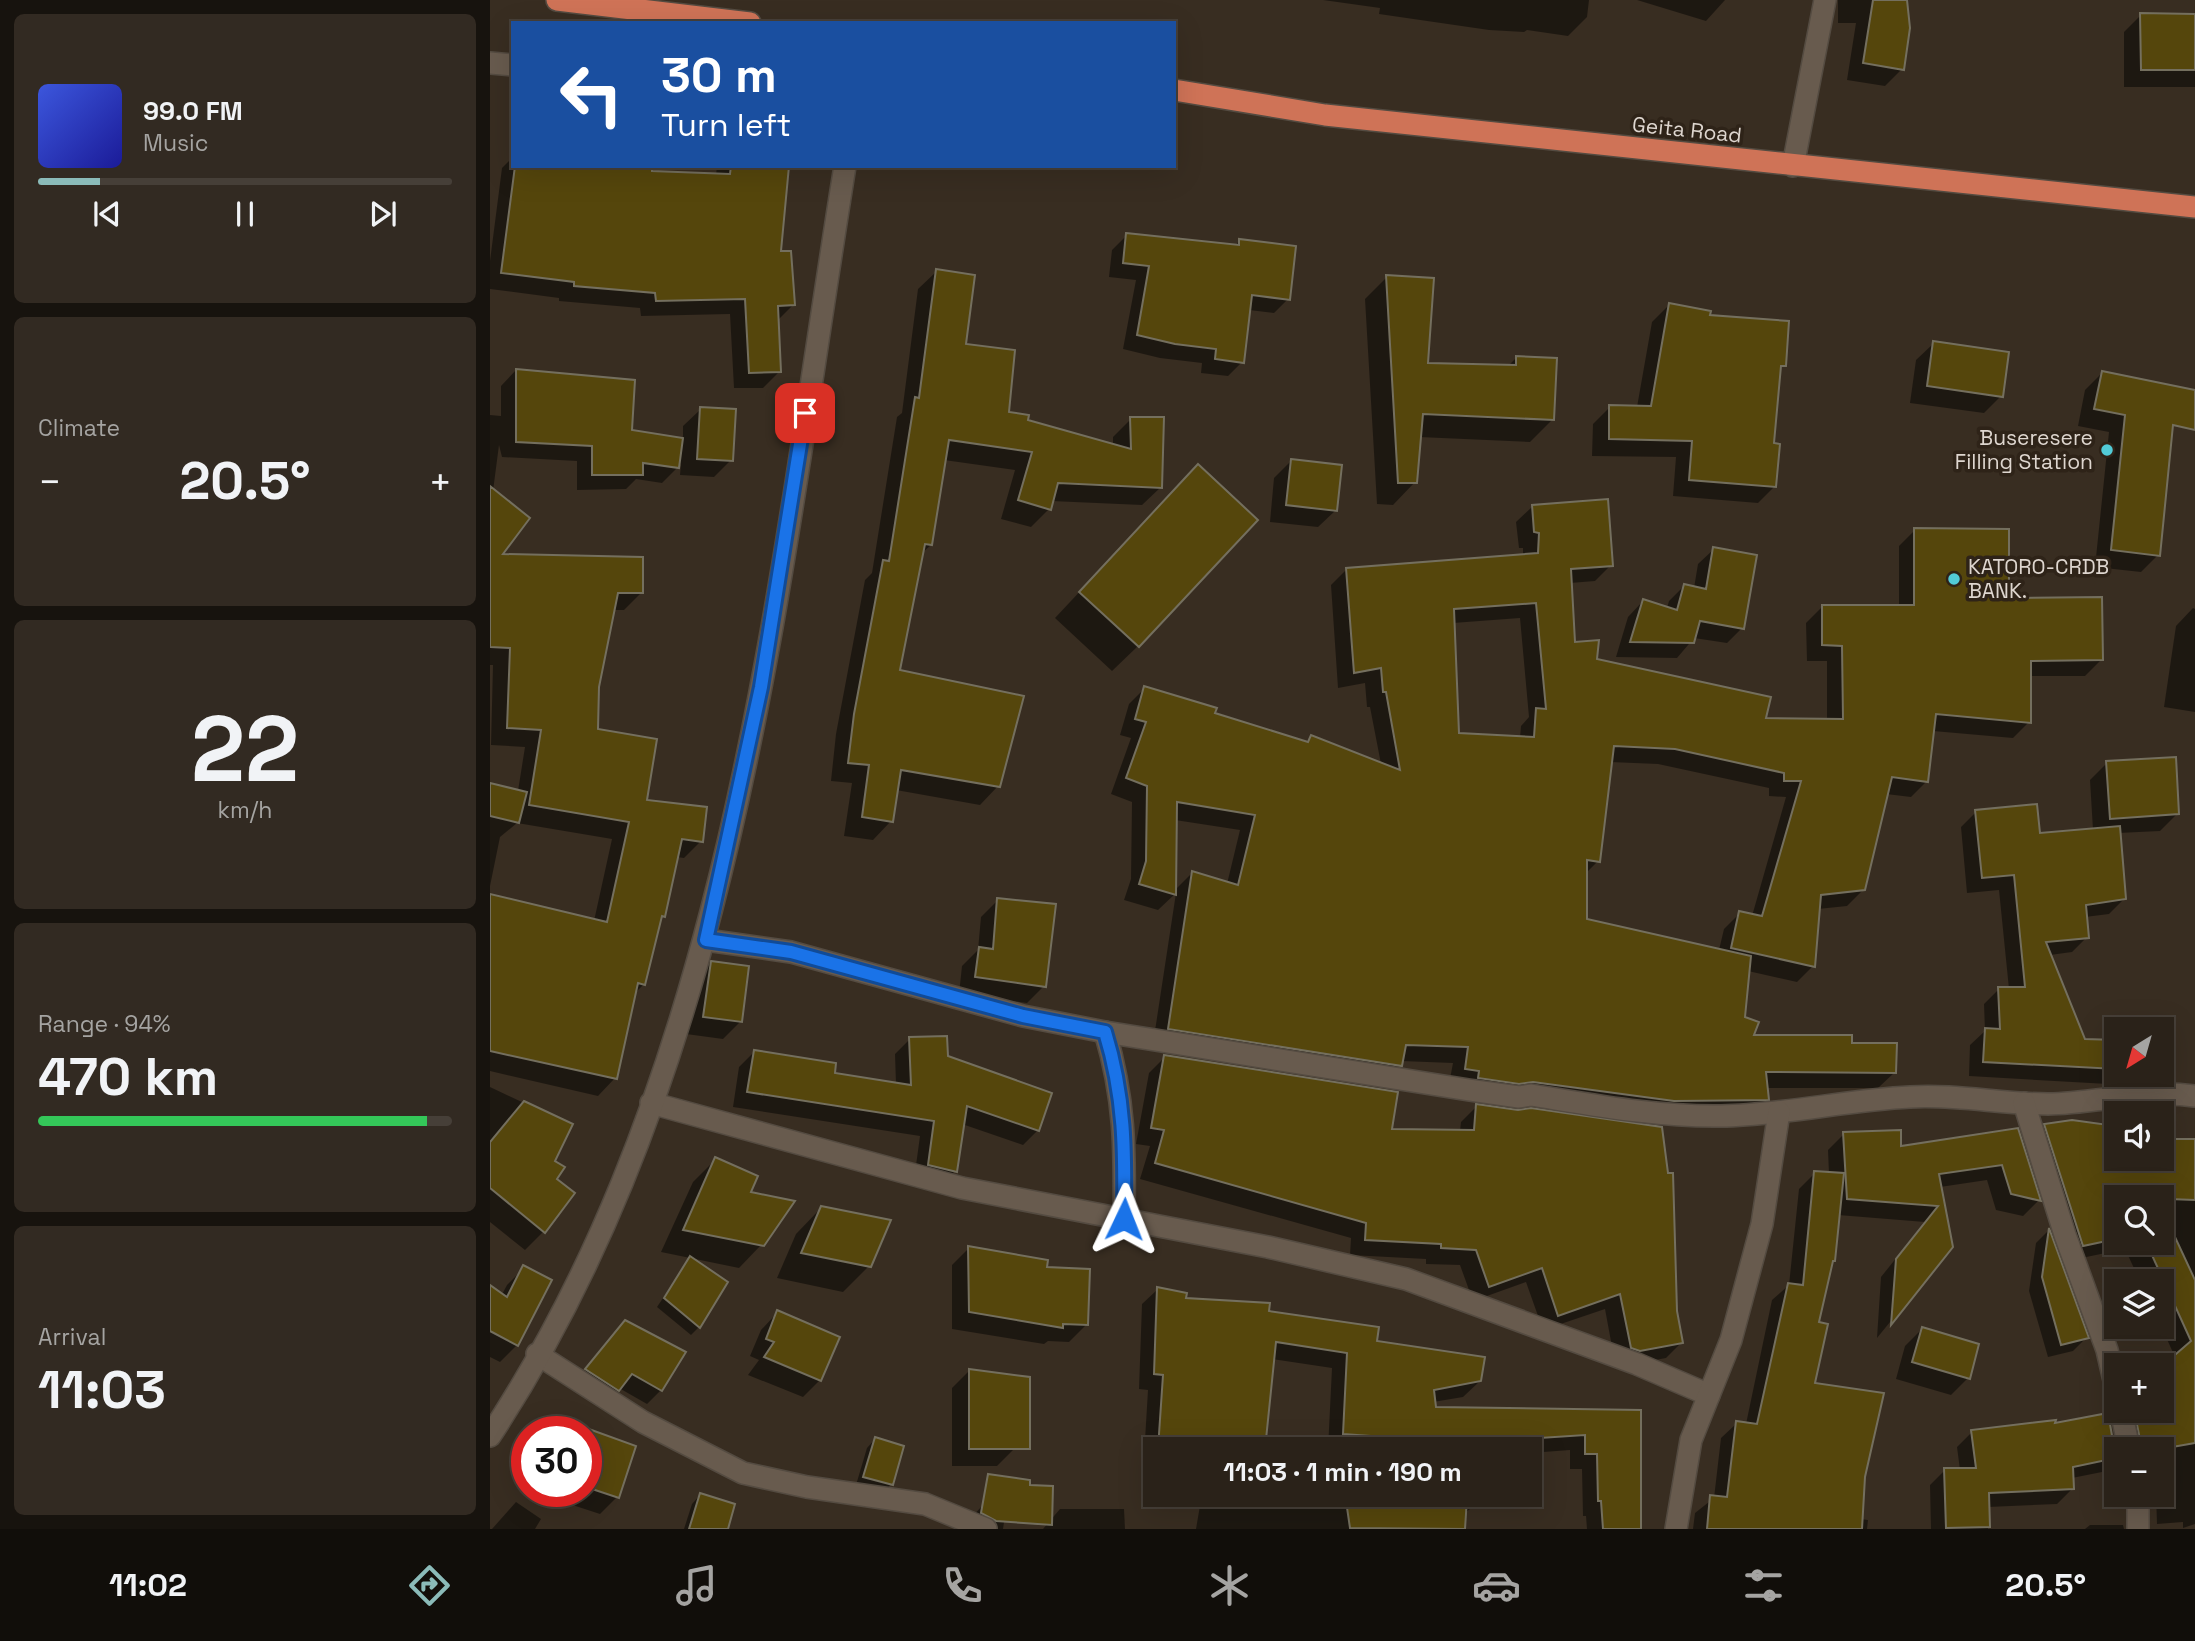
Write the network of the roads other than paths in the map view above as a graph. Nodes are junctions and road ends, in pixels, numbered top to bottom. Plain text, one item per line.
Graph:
1 (556, 0) edge
2 (1825, 0) edge
3 (733, 21) edge
4 (490, 63) edge
5 (511, 65) edge
6 (1176, 90) edge
7 (1793, 166) junction
8 (845, 168) edge
9 (2195, 207) edge
10 (706, 940) junction
11 (1105, 1032) junction
12 (2195, 1096) edge
13 (650, 1103) junction
14 (2024, 1103) junction
15 (1780, 1112) junction
16 (1124, 1219) junction
17 (2108, 1353) edge
18 (537, 1354) junction
19 (1709, 1395) junction
20 (490, 1436) edge
21 (2138, 1507) edge
22 (986, 1529) edge
23 (1676, 1529) edge
24 (2138, 1529) edge

1 - 3 highway
2 - 7 street
4 - 5 street
6 - 7 highway, Geita Road
7 - 9 highway, Geita Road
8 - 10 street
10 - 11 street
10 - 13 street
11 - 15 street
11 - 16 street
12 - 14 street
13 - 16 street
13 - 18 street
14 - 15 street
14 - 17 street
15 - 19 street
16 - 19 street
18 - 20 street
18 - 22 street
19 - 23 street
21 - 24 street

